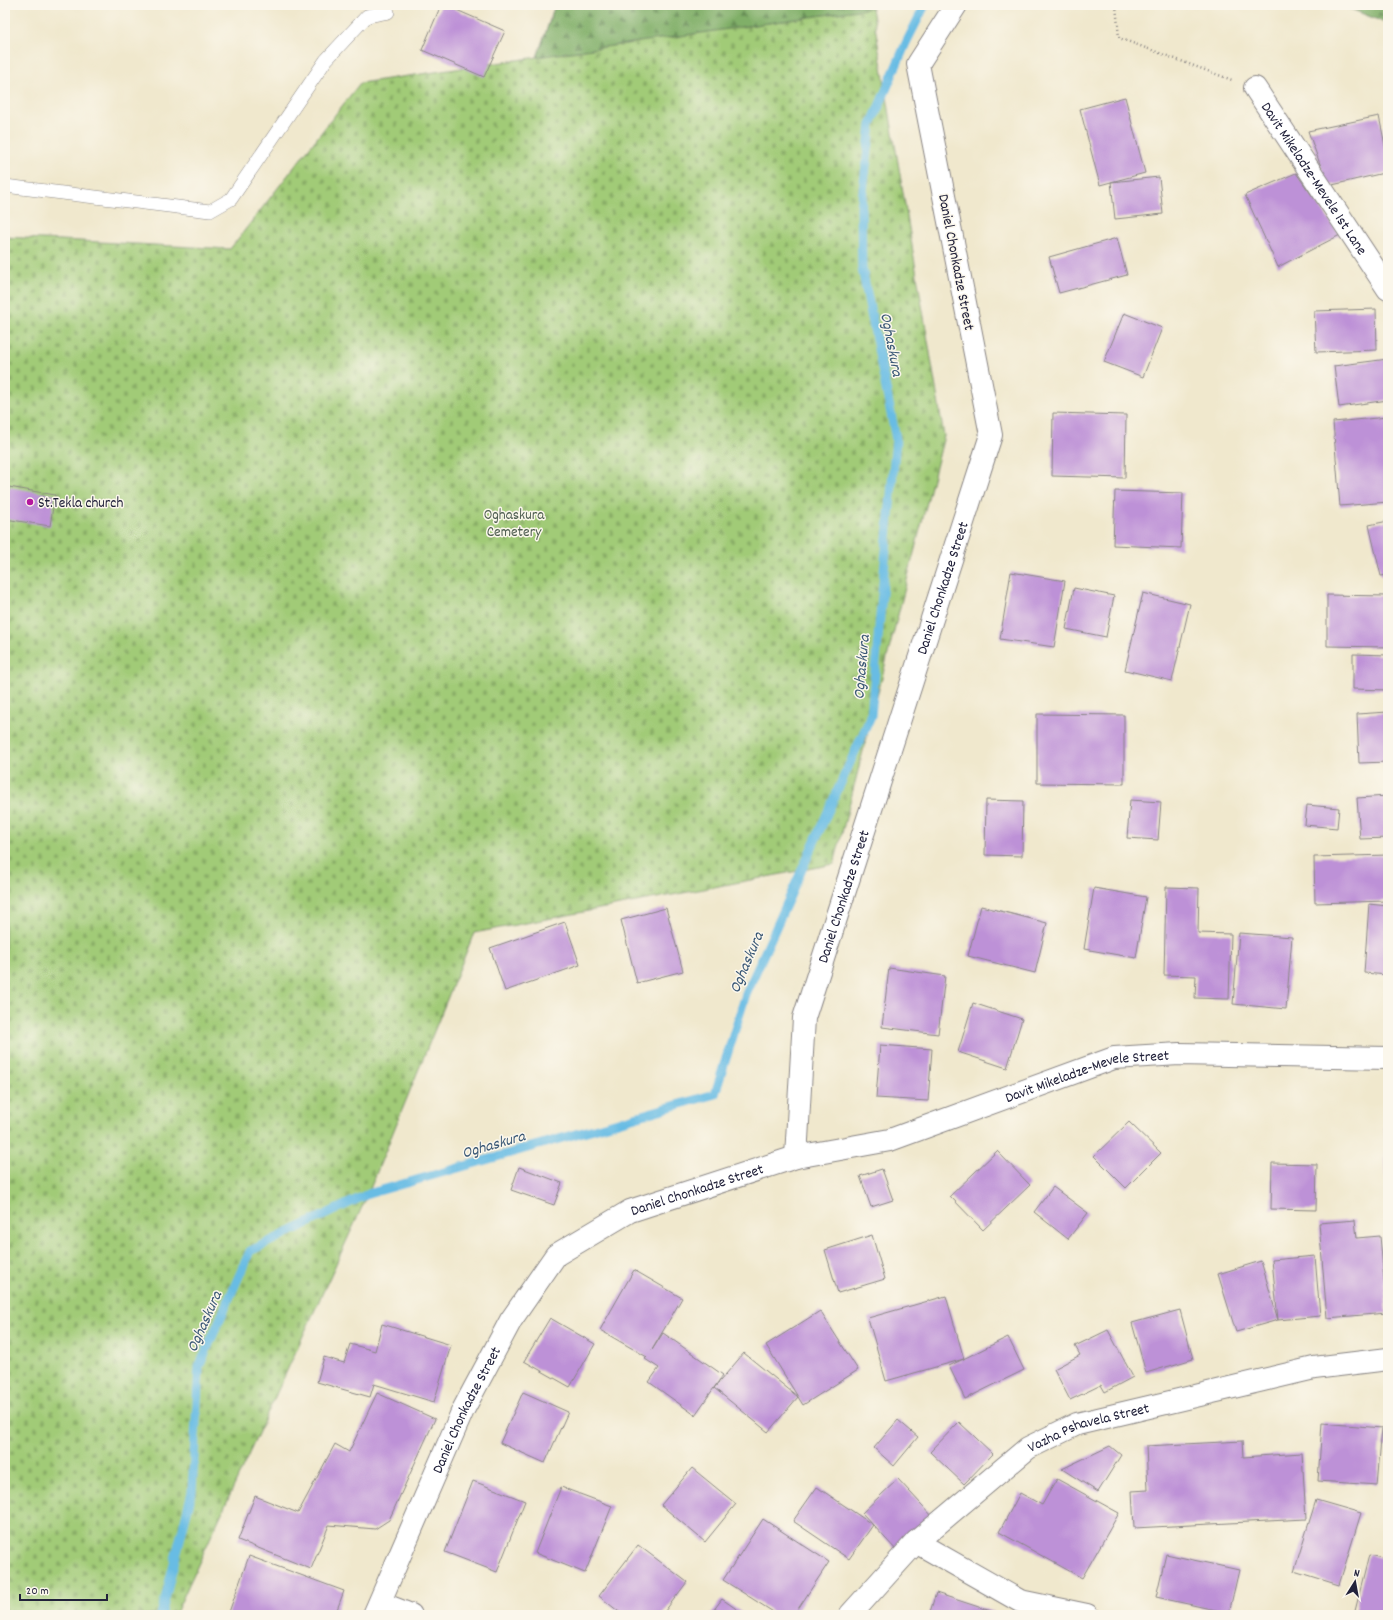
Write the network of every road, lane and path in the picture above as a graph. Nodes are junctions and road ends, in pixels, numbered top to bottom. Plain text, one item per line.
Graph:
1 (956, 5) edge
2 (1116, 5) edge
3 (388, 12) dead end
4 (1255, 88) joint
5 (5, 186) edge
6 (1388, 289) edge
7 (1388, 1058) edge
8 (796, 1157) junction
9 (1388, 1359) edge
10 (916, 1542) junction
11 (377, 1609) edge
12 (411, 1615) edge
13 (850, 1615) edge
14 (1087, 1615) edge

1 - 8 street, Daniel Chonkadze Street
2 - 4 path
3 - 5 lane
4 - 6 street, Davit Mikeladze-Mevele 1st Lane
7 - 8 street, Davit Mikeladze-Mevele Street
8 - 11 street, Daniel Chonkadze Street
9 - 10 street, Vazha Pshavela Street
10 - 13 street, Vazha Pshavela Street
10 - 14 street
11 - 12 street

